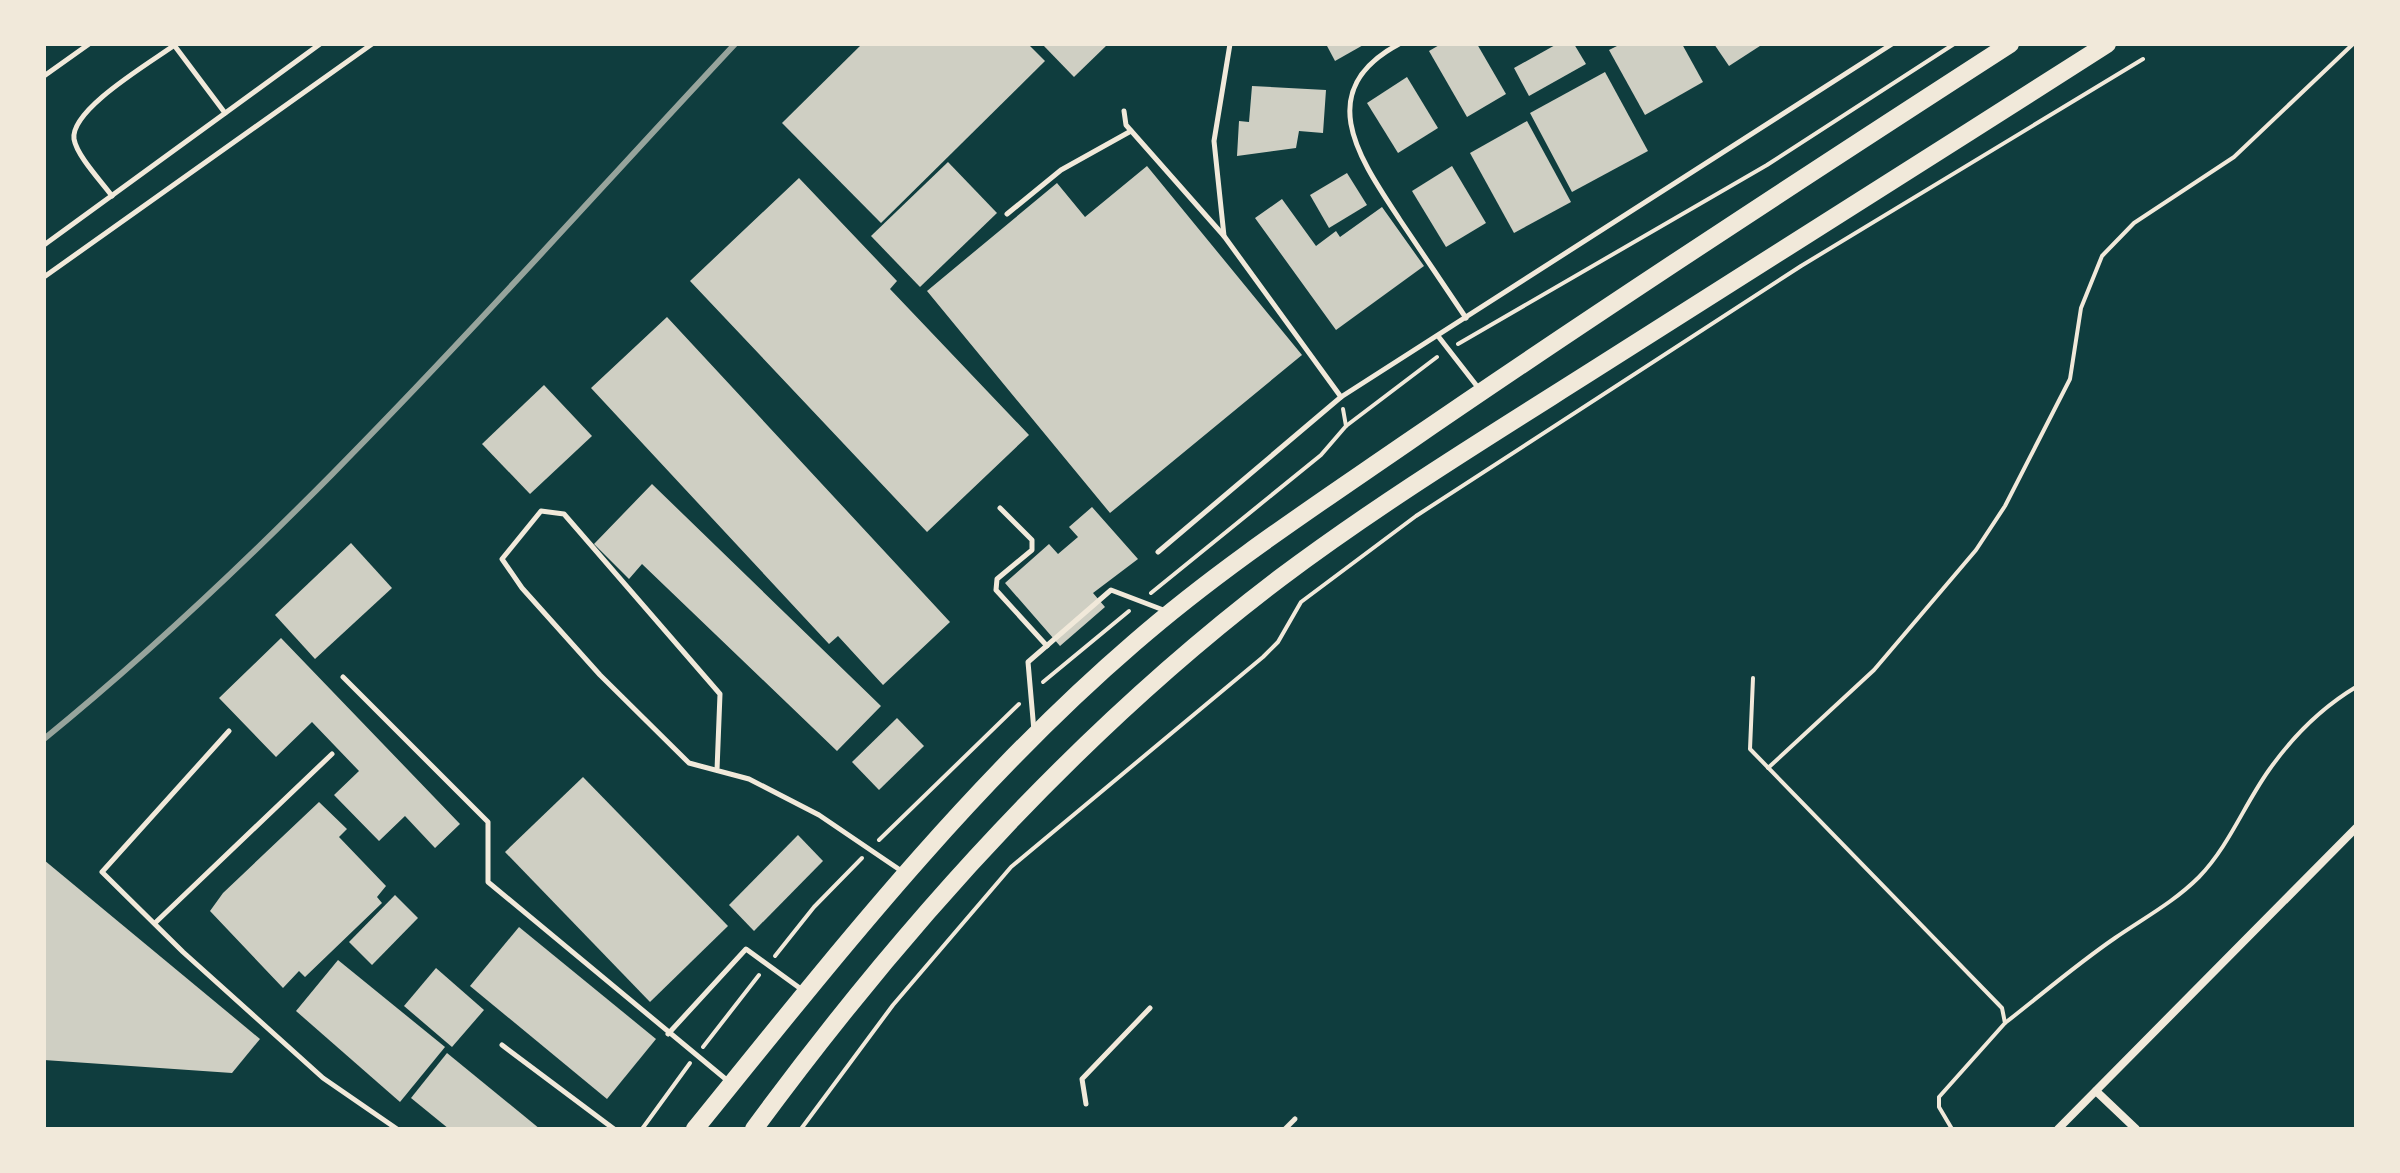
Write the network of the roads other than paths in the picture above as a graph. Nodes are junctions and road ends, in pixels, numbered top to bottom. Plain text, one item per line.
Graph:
1 (89, 44) edge
2 (320, 44) edge
3 (372, 44) edge
4 (1230, 44) edge
5 (1399, 44) edge
6 (1892, 44) edge
7 (2010, 44) edge
8 (2107, 44) edge
9 (175, 45) edge
10 (44, 76) edge
11 (1124, 111) dead end
12 (225, 113) junction
13 (1131, 131) junction
14 (112, 196) junction
15 (1007, 214) dead end
16 (1224, 236) junction
17 (44, 245) edge
18 (44, 277) edge
19 (1466, 318) junction
20 (1438, 336) junction
21 (1480, 391) junction
22 (1341, 397) junction
23 (1000, 508) dead end
24 (1158, 552) dead end
25 (1171, 612) junction
26 (1047, 646) junction
27 (343, 677) dead end
28 (229, 731) dead end
29 (1034, 738) junction
30 (332, 754) dead end
31 (717, 770) junction
32 (2356, 828) edge
33 (907, 874) junction
34 (155, 923) junction
35 (806, 993) junction
36 (1150, 1008) dead end
37 (668, 1034) junction
38 (502, 1045) dead end
39 (732, 1084) junction
40 (2096, 1091) junction
41 (1086, 1104) dead end
42 (1295, 1119) dead end
43 (397, 1129) edge
44 (614, 1129) edge
45 (695, 1129) edge
46 (754, 1129) edge
47 (1285, 1129) edge
48 (2058, 1129) edge
49 (2136, 1129) edge

1 - 10 lane
2 - 12 lane
3 - 18 lane
4 - 16 lane
5 - 19 lane
6 - 19 lane
7 - 21 highway
8 - 46 highway
9 - 12 lane
9 - 14 lane
11 - 13 lane
12 - 14 lane
13 - 15 lane
13 - 16 lane
14 - 17 lane
16 - 22 lane
19 - 20 lane
20 - 21 lane
20 - 22 lane
21 - 25 highway
22 - 24 lane
23 - 26 lane
25 - 26 lane
25 - 29 highway
26 - 29 lane
27 - 37 lane
28 - 34 lane
29 - 33 highway
30 - 34 lane
31 - 31 lane
31 - 33 lane
32 - 40 street
33 - 35 highway
34 - 43 lane
35 - 37 lane
35 - 39 highway
36 - 41 lane
37 - 39 lane
38 - 44 lane
39 - 45 highway
40 - 48 street
40 - 49 street
42 - 47 lane

